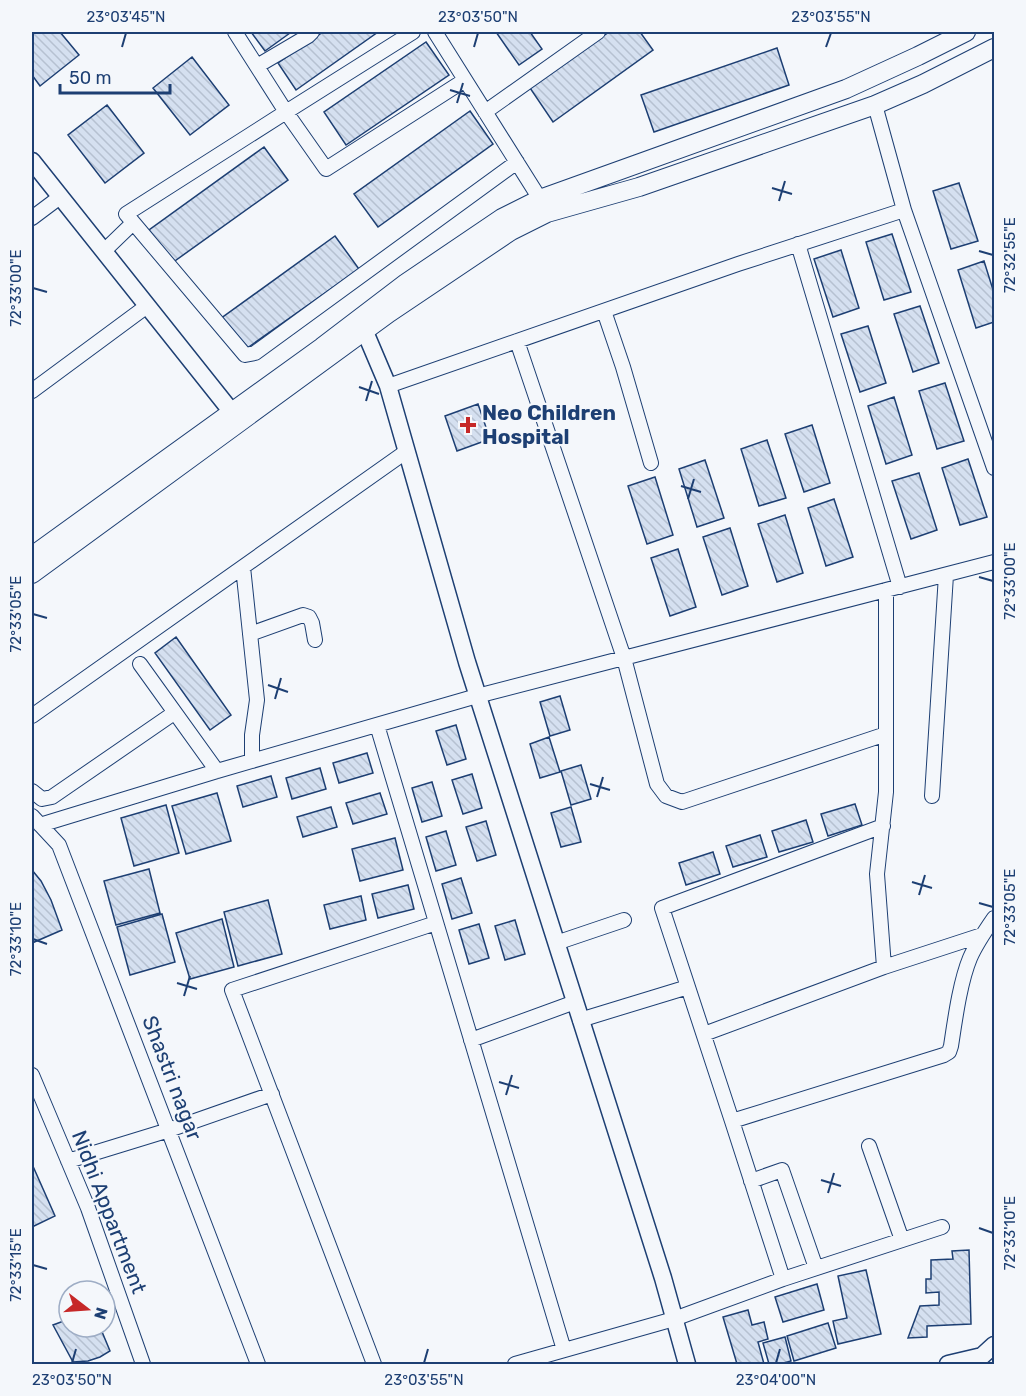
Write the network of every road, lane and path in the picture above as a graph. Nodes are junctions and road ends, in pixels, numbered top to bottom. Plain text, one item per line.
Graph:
1 (235, 32) edge
2 (413, 32) edge
3 (435, 32) edge
4 (598, 32) edge
5 (966, 32) edge
6 (308, 33) edge
7 (994, 48) edge
8 (257, 66) junction
9 (465, 80) junction
10 (875, 105) junction
11 (286, 112) junction
12 (485, 112) junction
13 (32, 161) edge
14 (517, 162) junction
15 (60, 196) junction
16 (540, 199) junction
17 (904, 210) junction
18 (32, 218) edge
19 (133, 223) junction
20 (798, 244) junction
21 (104, 251) junction
22 (147, 306) junction
23 (604, 311) junction
24 (362, 325) junction
25 (517, 341) junction
26 (388, 386) junction
27 (32, 391) edge
28 (236, 416) junction
29 (407, 451) junction
30 (651, 463) dead end
31 (994, 468) edge
32 (32, 555) edge
33 (994, 562) edge
34 (243, 567) junction
35 (32, 574) edge
36 (946, 575) junction
37 (900, 587) junction
38 (886, 590) junction
39 (250, 634) junction
40 (315, 640) dead end
41 (624, 658) junction
42 (140, 664) dead end
43 (477, 696) junction
44 (174, 712) junction
45 (32, 716) edge
46 (377, 725) junction
47 (886, 734) junction
48 (252, 761) junction
49 (216, 771) junction
50 (32, 791) edge
51 (932, 796) dead end
52 (36, 821) edge
53 (883, 826) junction
54 (994, 918) edge
55 (624, 920) dead end
56 (436, 922) junction
57 (982, 935) junction
58 (556, 943) junction
59 (884, 967) junction
60 (688, 987) junction
61 (575, 1002) junction
62 (580, 1020) junction
63 (704, 1034) junction
64 (471, 1040) junction
65 (32, 1075) edge
66 (272, 1094) junction
67 (732, 1120) junction
68 (169, 1130) junction
69 (869, 1146) dead end
70 (68, 1161) junction
71 (751, 1180) junction
72 (942, 1227) dead end
73 (902, 1240) junction
74 (816, 1268) junction
75 (783, 1280) junction
76 (674, 1318) junction
77 (994, 1345) edge
78 (564, 1350) junction
79 (143, 1365) edge
80 (258, 1365) edge
81 (374, 1365) edge
82 (515, 1365) edge
83 (687, 1365) edge
84 (948, 1365) edge

1 - 8 street
2 - 11 street
3 - 9 street
4 - 12 street
5 - 16 main road
6 - 8 street
7 - 10 main road
8 - 11 street
9 - 11 street
9 - 12 street
10 - 17 street
10 - 24 main road
11 - 19 street
12 - 14 street
13 - 15 street
14 - 16 street
14 - 19 street
15 - 18 street
15 - 21 street
16 - 24 main road
17 - 20 street
17 - 31 street
19 - 21 street
20 - 23 street
20 - 37 street
21 - 22 street
22 - 27 street
22 - 28 street
23 - 25 street
23 - 30 street
24 - 26 street
24 - 28 main road
25 - 26 street
25 - 41 street
26 - 29 street
28 - 32 main road
28 - 35 main road
29 - 34 street
29 - 43 street
33 - 36 street
34 - 39 street
34 - 45 street
36 - 37 street
36 - 51 street
37 - 38 street
38 - 41 street
38 - 47 street
39 - 40 street
39 - 48 street
41 - 43 street
41 - 47 street
42 - 44 street
43 - 46 street
43 - 58 street
44 - 49 street
44 - 50 street
46 - 48 street
46 - 56 street
47 - 53 street
48 - 49 street
49 - 52 street
52 - 68 street, Shastri nagar
53 - 59 street
53 - 60 street
54 - 57 street
55 - 58 street
56 - 64 street
56 - 66 street
57 - 59 street
57 - 67 street
58 - 61 street
59 - 63 street
60 - 62 street
60 - 63 street
61 - 62 street
61 - 64 street
62 - 76 street
63 - 67 street
64 - 78 street
65 - 70 street, Nidhi Appartment
66 - 68 street
66 - 81 street
67 - 71 street
68 - 70 street
68 - 80 street, Shastri nagar
69 - 73 street
70 - 79 street, Nidhi Appartment
71 - 74 street
71 - 75 street
72 - 73 street
73 - 74 street
74 - 75 street
75 - 76 street
76 - 78 street
76 - 83 street
77 - 84 street
78 - 82 street

